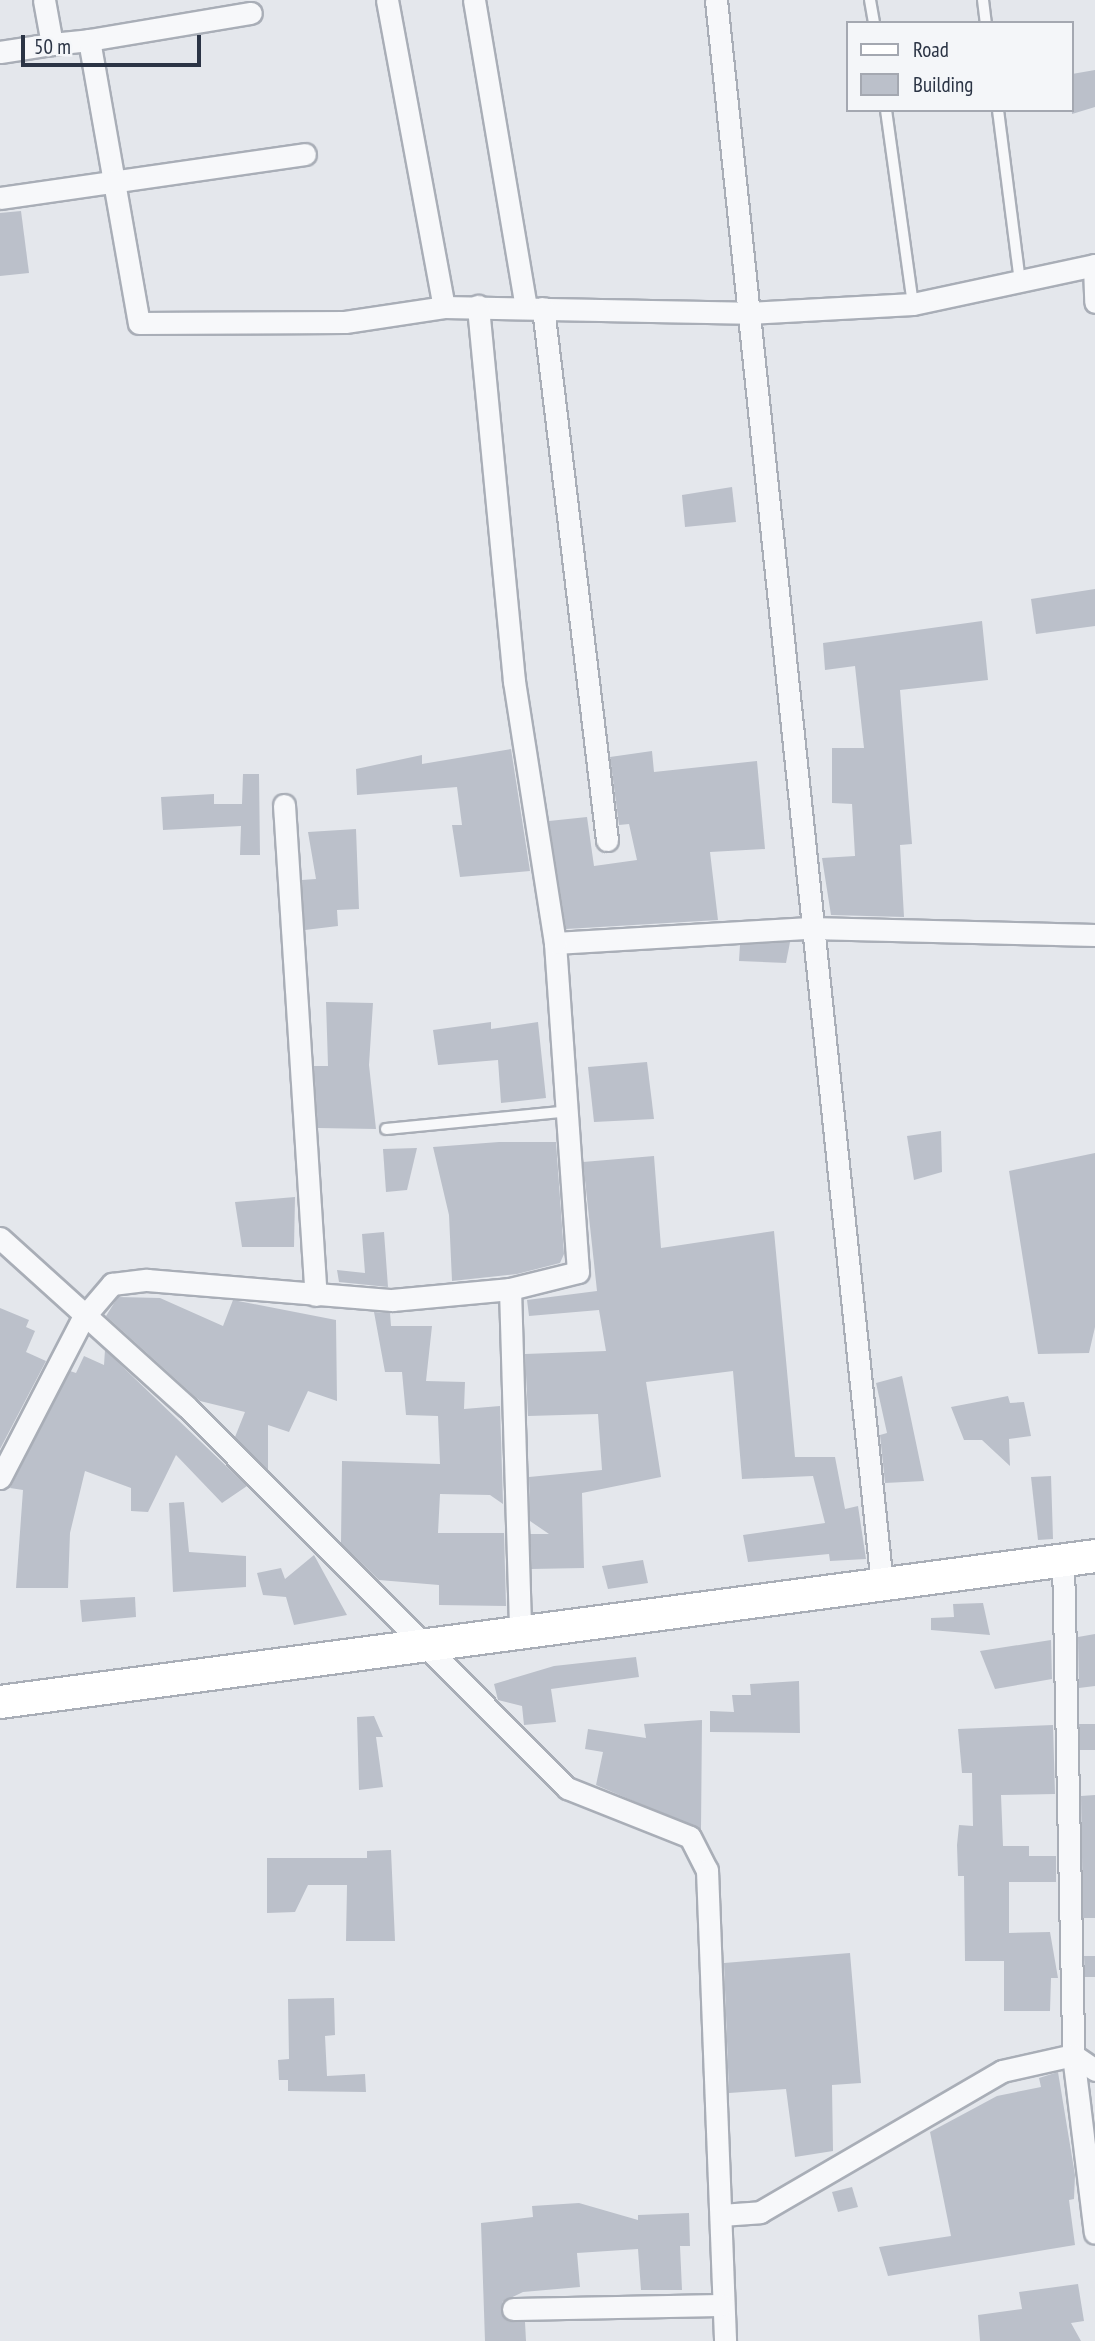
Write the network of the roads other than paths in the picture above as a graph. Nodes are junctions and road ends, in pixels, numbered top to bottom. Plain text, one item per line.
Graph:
1 (44, 0) edge
2 (387, 0) edge
3 (474, 0) edge
4 (716, 0) edge
5 (870, 0) edge
6 (983, 0) edge
7 (251, 13) dead end
8 (874, 21) edge
9 (986, 21) edge
10 (89, 40) junction
11 (52, 44) junction
12 (0, 52) edge
13 (886, 112) edge
14 (998, 112) edge
15 (305, 155) dead end
16 (113, 184) junction
17 (0, 198) edge
18 (1094, 265) edge
19 (1020, 282) junction
20 (1095, 302) edge
21 (913, 304) junction
22 (478, 306) junction
23 (444, 307) junction
24 (534, 308) junction
25 (748, 313) junction
26 (284, 805) dead end
27 (607, 840) dead end
28 (810, 928) junction
29 (1095, 935) edge
30 (555, 943) junction
31 (568, 1111) junction
32 (386, 1129) dead end
33 (0, 1238) edge
34 (510, 1289) junction
35 (316, 1295) junction
36 (83, 1318) junction
37 (0, 1478) edge
38 (1095, 1556) edge
39 (1063, 1560) junction
40 (882, 1584) junction
41 (520, 1632) junction
42 (419, 1646) junction
43 (0, 1702) edge
44 (1073, 2055) junction
45 (1095, 2070) edge
46 (721, 2215) junction
47 (1095, 2233) edge
48 (722, 2305) junction
49 (513, 2309) dead end
50 (725, 2341) edge

1 - 11 street
2 - 23 street
3 - 24 street
4 - 25 street
5 - 8 lane
6 - 9 lane
7 - 10 street
10 - 11 street
10 - 16 street
11 - 12 street
13 - 21 lane
14 - 19 lane
15 - 16 street
16 - 17 street
16 - 23 street
18 - 19 street
18 - 20 street
19 - 21 street
21 - 25 street
22 - 23 street
22 - 24 street
22 - 30 street
24 - 25 street
24 - 27 street
25 - 28 street
26 - 35 street
28 - 29 street
28 - 30 street
28 - 40 street
30 - 31 street
31 - 32 lane
31 - 34 street
33 - 36 street
34 - 35 street
34 - 41 street
35 - 36 street
36 - 37 street
36 - 42 street
38 - 39 main road
39 - 40 main road
39 - 44 street
40 - 41 main road
41 - 42 main road
42 - 43 main road
42 - 46 street
44 - 45 street
44 - 46 street
44 - 47 street
46 - 48 street
48 - 49 street
48 - 50 street

